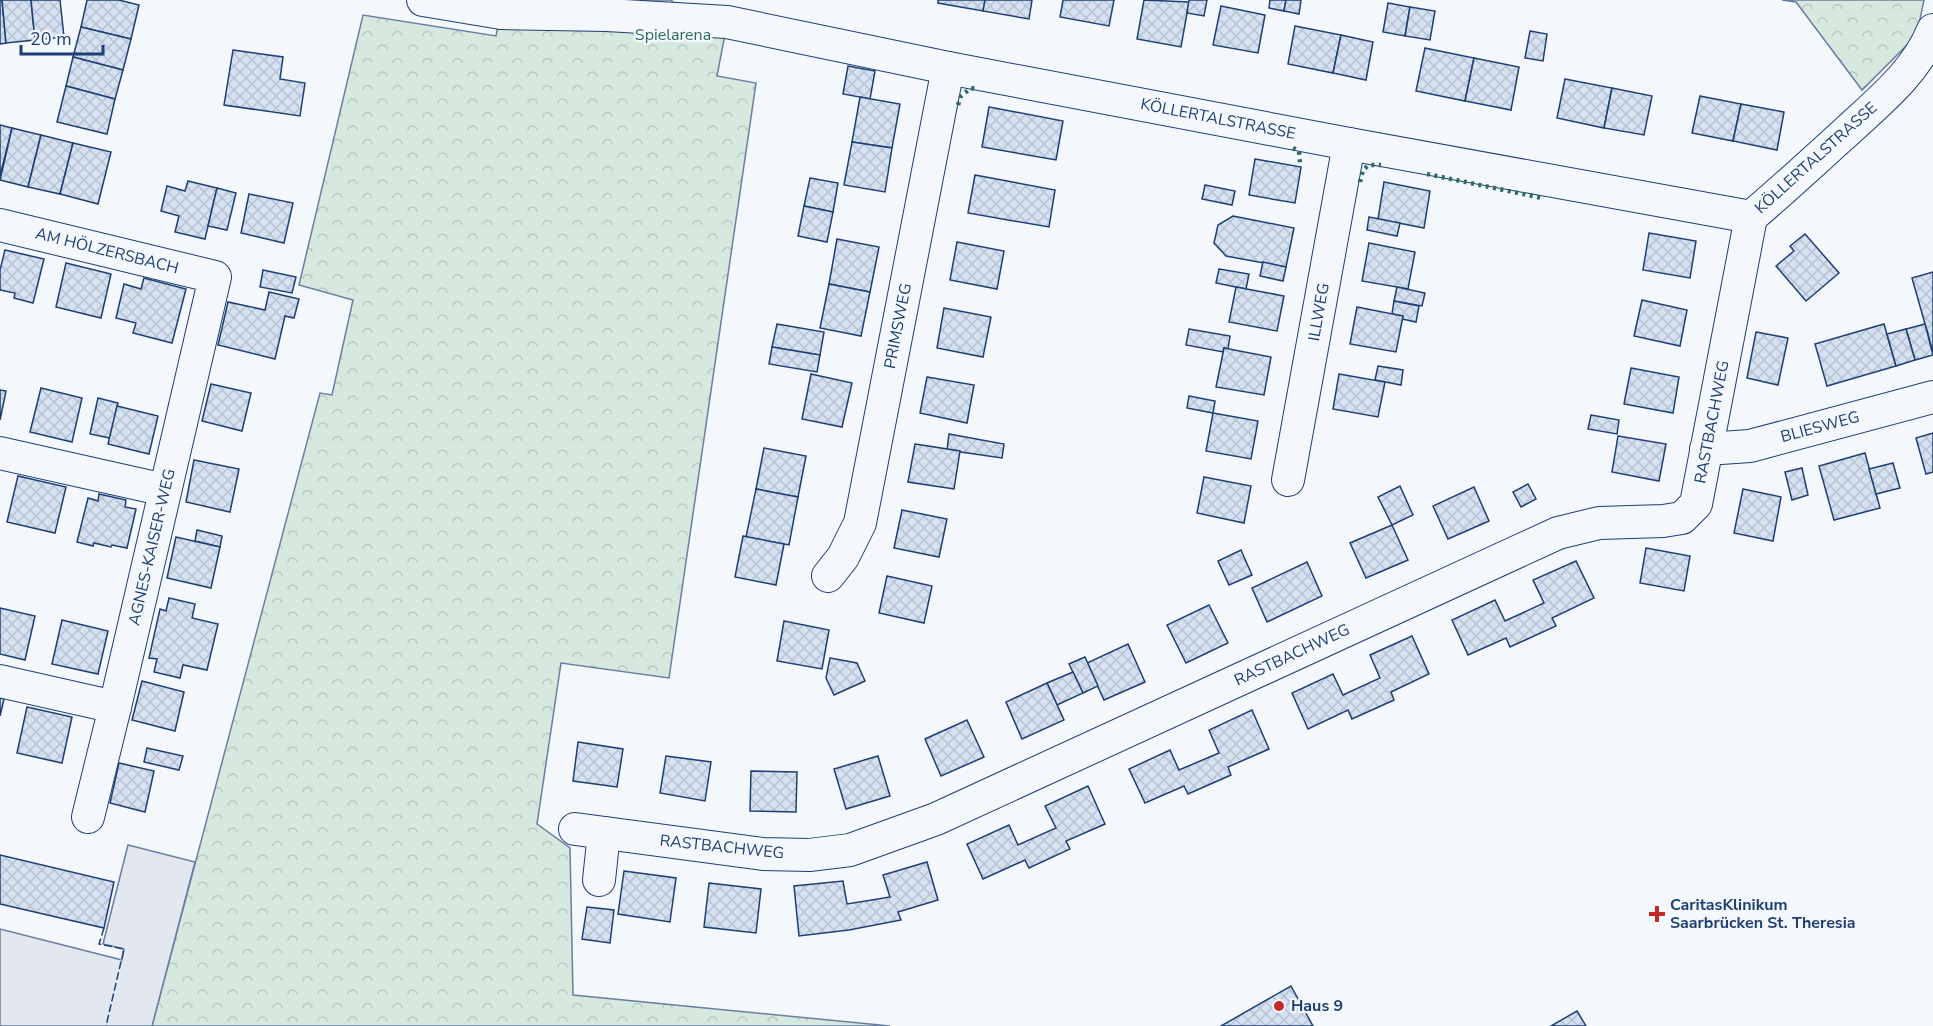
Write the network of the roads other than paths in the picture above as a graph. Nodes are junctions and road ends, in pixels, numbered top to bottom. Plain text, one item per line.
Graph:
1 (423, 0) edge
2 (1933, 30) edge
3 (948, 68) junction
4 (1349, 144) junction
5 (1750, 217) junction
6 (0, 225) edge
7 (215, 277) joint
8 (1933, 397) edge
9 (1706, 449) junction
10 (0, 453) edge
11 (1288, 480) dead end
12 (165, 490) junction
13 (828, 576) dead end
14 (0, 681) edge
15 (116, 707) junction
16 (88, 817) dead end
17 (598, 880) dead end

1 - 3 street, KÖLLERTALSTRASSE
2 - 5 street, KÖLLERTALSTRASSE
3 - 4 street, KÖLLERTALSTRASSE
3 - 13 street, PRIMSWEG
4 - 5 street, KÖLLERTALSTRASSE
4 - 11 street, ILLWEG
5 - 9 street, RASTBACHWEG
6 - 7 street, AM HÖLZERSBACH
7 - 12 street, AGNES-KAISER-WEG
8 - 9 street, BLIESWEG
9 - 17 street, RASTBACHWEG
10 - 12 street
12 - 15 street, AGNES-KAISER-WEG
14 - 15 street
15 - 16 street, AGNES-KAISER-WEG

